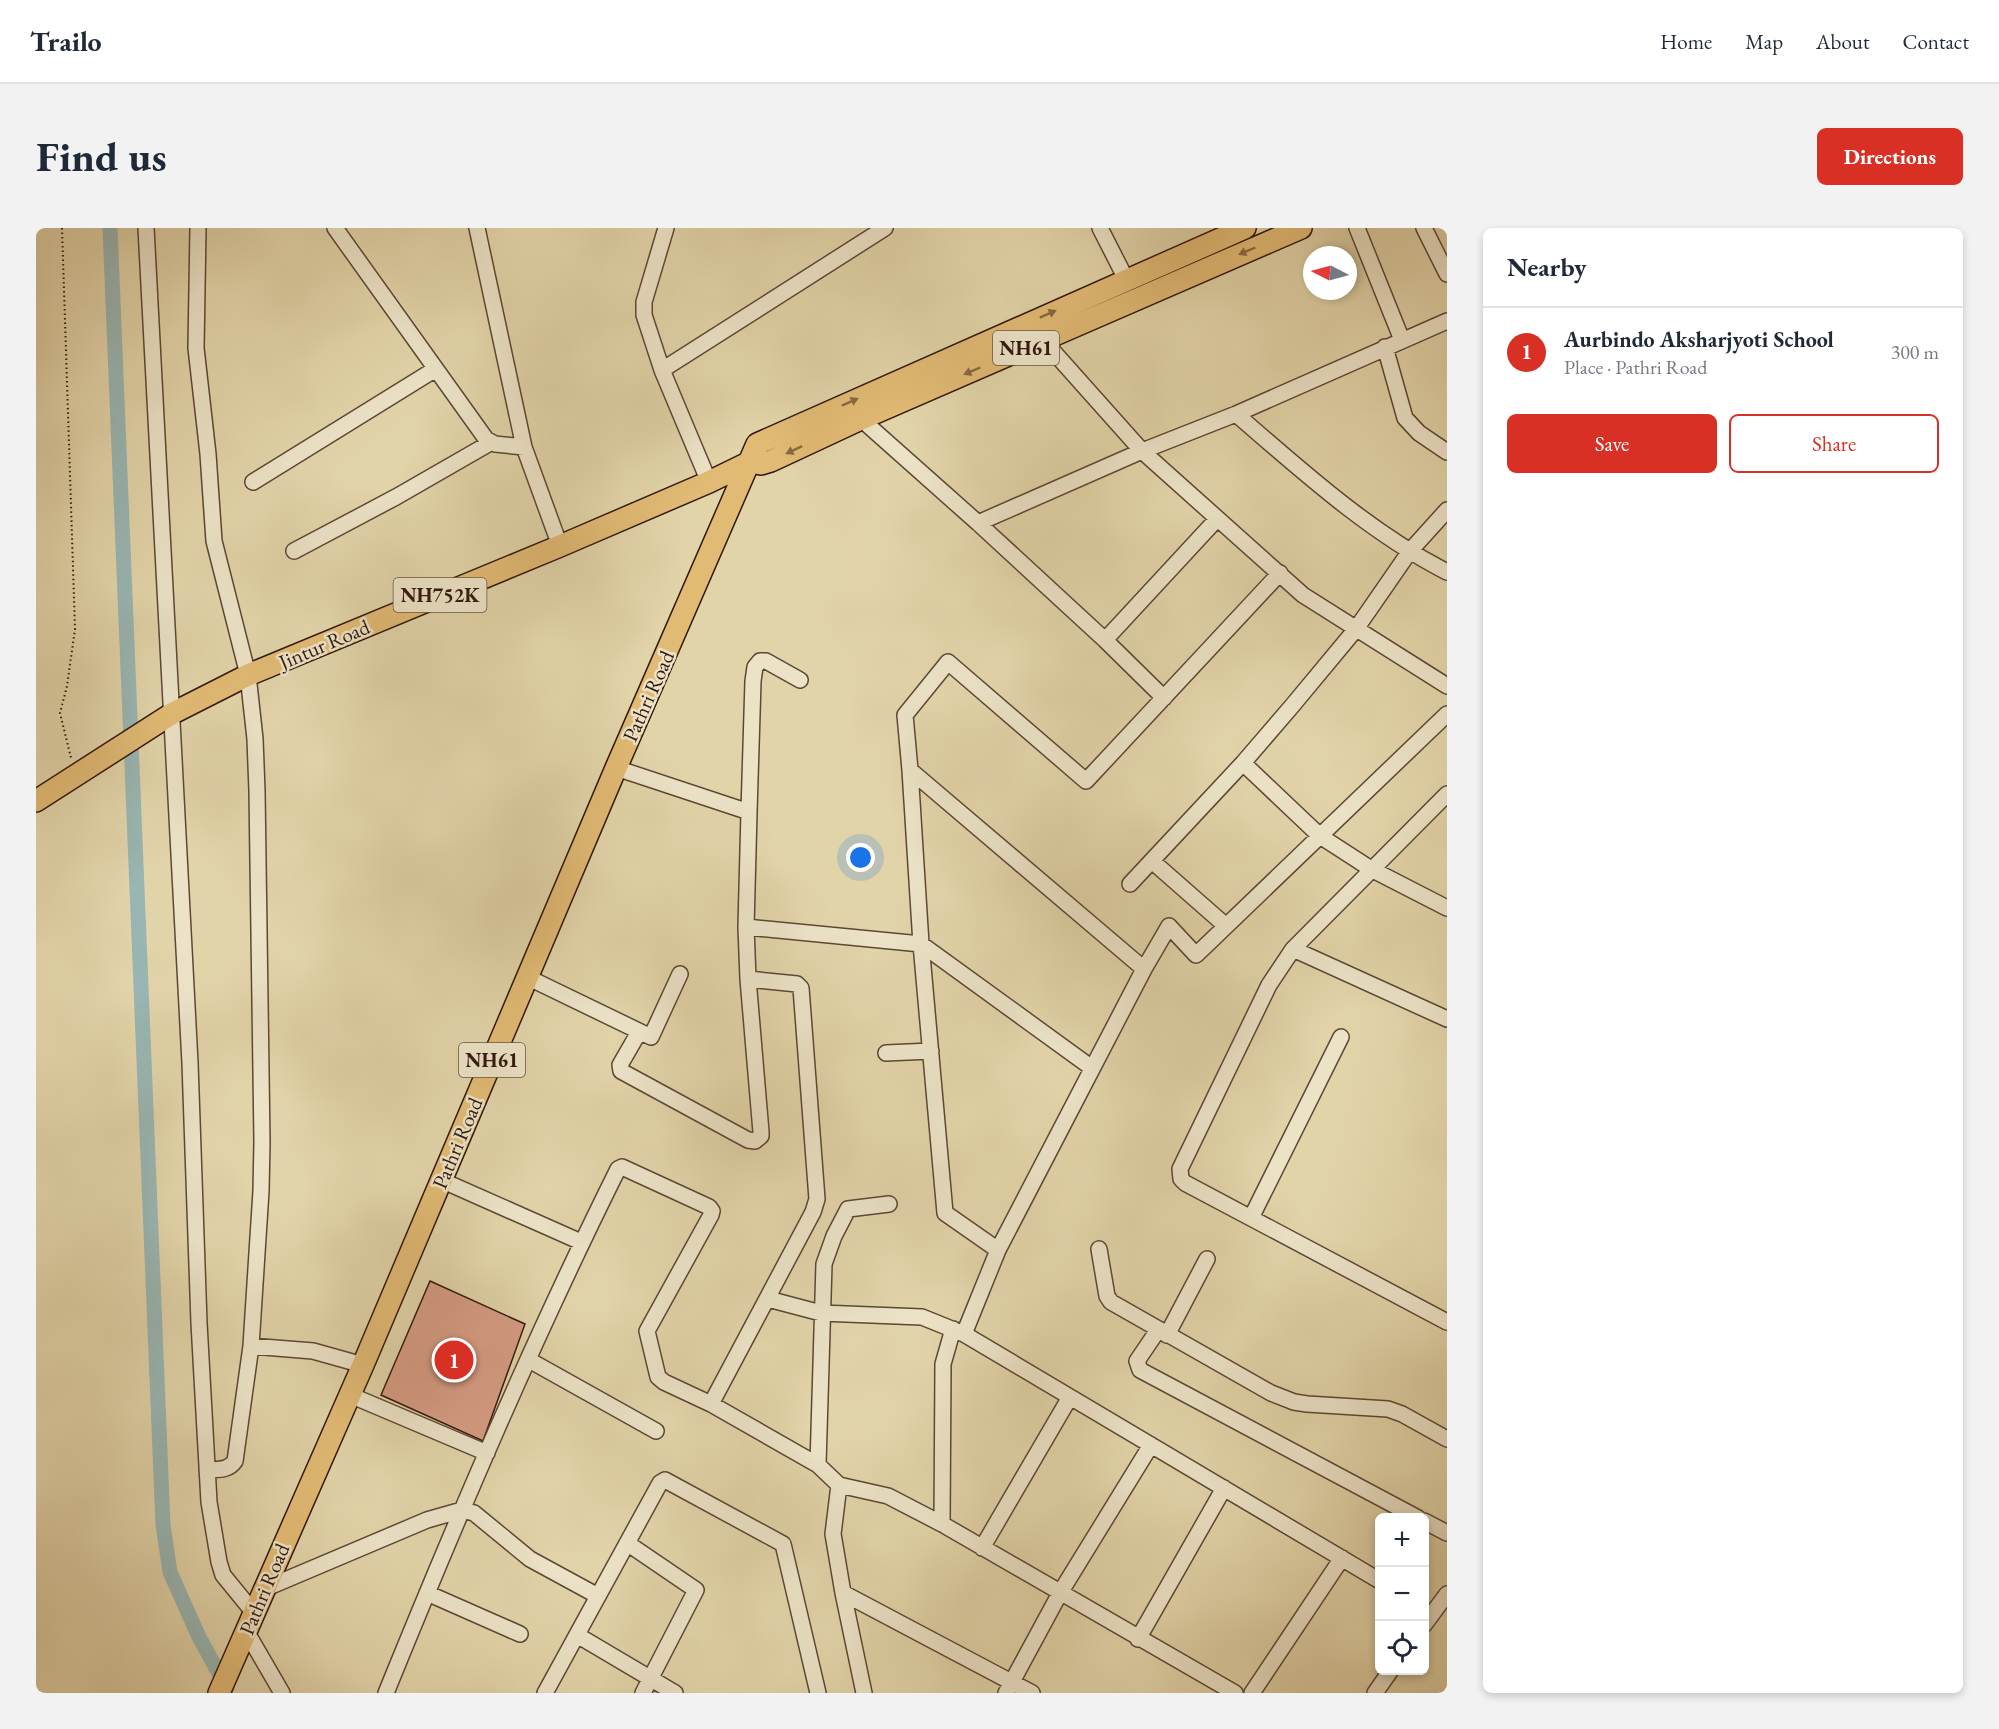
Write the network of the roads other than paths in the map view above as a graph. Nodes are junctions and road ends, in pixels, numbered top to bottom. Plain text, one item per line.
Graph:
1 (146, 228) edge
2 (198, 228) edge
3 (335, 228) edge
4 (477, 228) edge
5 (666, 228) edge
6 (885, 228) edge
7 (1100, 228) edge
8 (1245, 228) edge
9 (1301, 228) edge
10 (1357, 228) edge
11 (1424, 228) edge
12 (1447, 274) edge
13 (1126, 279) junction
14 (1447, 321) edge
15 (1043, 340) junction
16 (1402, 340) junction
17 (1385, 347) junction
18 (434, 370) junction
19 (662, 370) junction
20 (1236, 414) junction
21 (861, 419) junction
22 (490, 443) junction
23 (524, 447) junction
24 (1142, 451) junction
25 (1447, 452) edge
26 (750, 462) junction
27 (713, 480) junction
28 (253, 482) dead end
29 (1447, 510) edge
30 (1217, 519) junction
31 (978, 523) junction
32 (560, 546) junction
33 (294, 551) dead end
34 (1410, 551) junction
35 (1447, 572) edge
36 (1280, 573) junction
37 (1356, 629) junction
38 (1105, 640) junction
39 (248, 675) junction
40 (800, 680) dead end
41 (1447, 687) edge
42 (1164, 698) junction
43 (1447, 714) edge
44 (169, 715) junction
45 (1243, 763) junction
46 (616, 768) junction
47 (910, 770) junction
48 (1447, 794) edge
49 (36, 801) edge
50 (749, 812) junction
51 (1320, 836) junction
52 (1152, 861) junction
53 (1371, 869) junction
54 (1130, 884) dead end
55 (1447, 908) edge
56 (1226, 926) junction
57 (746, 927) junction
58 (921, 944) junction
59 (1293, 949) junction
60 (1144, 969) junction
61 (680, 974) dead end
62 (527, 977) junction
63 (748, 979) junction
64 (1447, 1019) edge
65 (639, 1032) junction
66 (1341, 1037) dead end
67 (931, 1051) junction
68 (886, 1053) dead end
69 (1092, 1068) junction
70 (441, 1180) junction
71 (889, 1204) dead end
72 (1251, 1218) junction
73 (581, 1242) junction
74 (1099, 1249) dead end
75 (998, 1250) junction
76 (1207, 1259) dead end
77 (768, 1299) junction
78 (821, 1313) junction
79 (1447, 1322) edge
80 (959, 1332) junction
81 (1163, 1332) junction
82 (251, 1346) junction
83 (529, 1360) junction
84 (363, 1365) junction
85 (350, 1395) junction
86 (1070, 1397) junction
87 (711, 1404) junction
88 (656, 1431) dead end
89 (1447, 1439) edge
90 (1151, 1445) junction
91 (487, 1453) junction
92 (818, 1465) junction
93 (207, 1470) junction
94 (840, 1485) junction
95 (1224, 1488) junction
96 (462, 1510) junction
97 (1409, 1513) edge
98 (1429, 1523) edge
99 (942, 1524) junction
100 (1447, 1533) edge
101 (627, 1544) junction
102 (982, 1548) junction
103 (1342, 1558) junction
104 (1375, 1578) edge
105 (264, 1589) junction
106 (427, 1593) junction
107 (843, 1593) junction
108 (1060, 1593) junction
109 (598, 1596) junction
110 (1447, 1596) edge
111 (1429, 1614) edge
112 (250, 1622) junction
113 (520, 1634) dead end
114 (577, 1635) junction
115 (1138, 1638) junction
116 (1388, 1675) edge
117 (651, 1679) junction
118 (1009, 1687) edge
119 (219, 1693) edge
120 (282, 1693) edge
121 (386, 1693) edge
122 (545, 1693) edge
123 (642, 1693) edge
124 (675, 1693) edge
125 (818, 1693) edge
126 (864, 1693) edge
127 (1032, 1693) edge
128 (1235, 1693) edge
129 (1252, 1693) edge
130 (1375, 1693) edge

1 - 44 street
2 - 39 street
3 - 18 street
4 - 23 street
5 - 19 street
6 - 19 street
7 - 13 street
8 - 13 highway, NH61
9 -> 15 highway, NH61
10 - 16 street
11 - 12 street
26 -> 13 highway, NH61
14 - 16 street
15 -> 21 highway, NH61
15 - 24 street
16 - 17 street
17 - 20 street
17 - 25 street
18 - 22 street
18 - 28 street
19 - 27 street
20 - 24 street
20 - 34 street
21 -> 26 highway, NH61
21 - 31 street
22 - 23 street
22 - 33 street
23 - 32 street
24 - 30 street
24 - 31 street
26 - 27 highway, NH752K
26 - 46 highway, Pathri Road / NH61
27 - 32 highway, Jintur Road / NH752K
29 - 34 street
30 - 36 street
30 - 38 street
31 - 38 street
32 - 39 highway, Jintur Road / NH752K
34 - 35 street
34 - 37 street
36 - 37 street
36 - 42 street
37 - 41 street
37 - 45 street
38 - 42 street
39 - 44 highway, Jintur Road / NH752K
39 - 82 street
40 - 50 street
42 - 47 street
43 - 51 street
44 - 49 highway, NH752K
44 - 93 street
45 - 51 street
45 - 52 street
46 - 50 street
46 - 62 highway, Pathri Road / NH61
47 - 58 street
47 - 60 street
48 - 53 street
50 - 57 street
51 - 53 street
51 - 56 street
52 - 54 street
52 - 56 street
53 - 55 street
53 - 59 street
56 - 60 street
57 - 58 street
57 - 63 street
58 - 67 street
58 - 69 street
59 - 64 street
59 - 72 street
60 - 69 street
61 - 65 street
62 - 65 street
62 - 70 highway, Pathri Road / NH61
63 - 65 street
63 - 77 street
66 - 72 street
67 - 68 street
67 - 75 street
69 - 75 street
70 - 73 street
70 - 84 highway, Pathri Road / NH61
71 - 78 street
72 - 79 street
73 - 83 street
73 - 87 street
74 - 81 street
75 - 80 street
76 - 81 street
77 - 78 street
77 - 87 street
78 - 80 street
78 - 92 street
80 - 86 street
80 - 99 street
81 - 89 street
81 - 97 street
82 - 84 street
82 - 93 street
83 - 88 street
83 - 91 street
84 - 85 highway, Pathri Road / NH61
85 - 91 street
85 - 105 highway, Pathri Road / NH61
86 - 90 street
86 - 102 street
87 - 92 street
90 - 95 street
90 - 108 street
91 - 96 street
92 - 94 street
93 - 112 street
94 - 99 street
94 - 107 street
95 - 103 street
95 - 115 street
96 - 105 street
96 - 106 street
96 - 109 street
98 - 100 street
99 - 102 street
101 - 109 street
101 - 117 street
101 - 125 street
102 - 108 street
103 - 104 street
103 - 129 street
105 - 112 highway, Pathri Road / NH61
106 - 113 street
106 - 121 street
107 - 118 street
107 - 126 street
108 - 115 street
108 - 118 street
109 - 114 street
110 - 111 street
112 - 119 highway, Pathri Road / NH61
112 - 120 street
114 - 117 street
114 - 122 street
115 - 128 street
116 - 130 street
117 - 123 street
117 - 124 street
118 - 127 street

